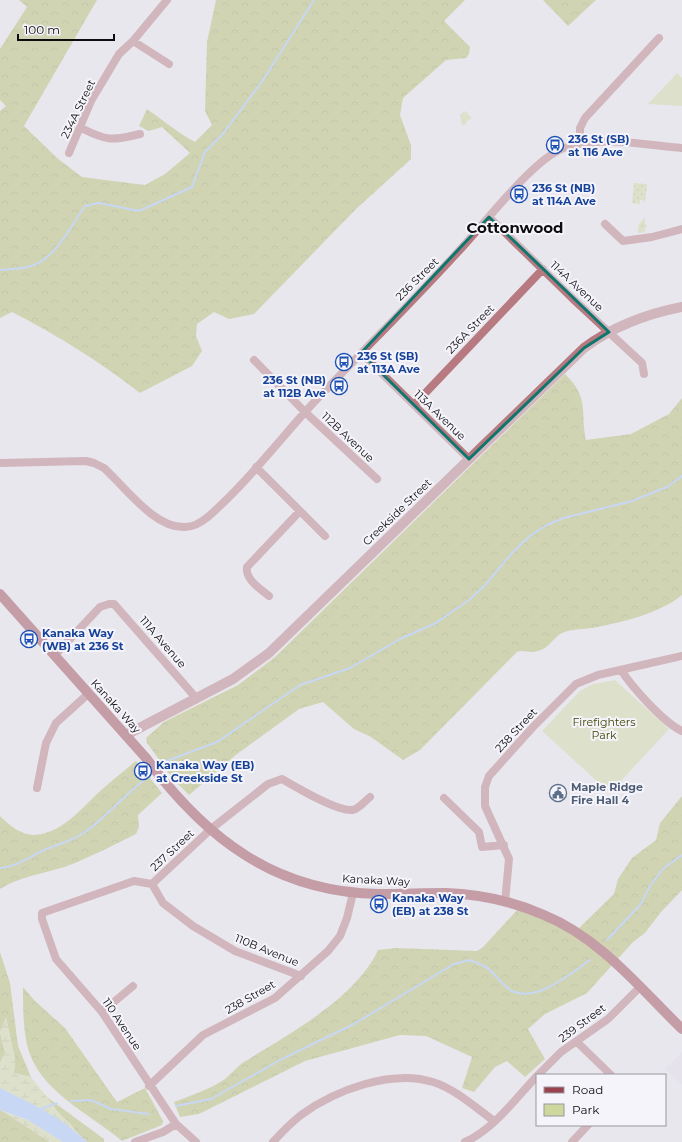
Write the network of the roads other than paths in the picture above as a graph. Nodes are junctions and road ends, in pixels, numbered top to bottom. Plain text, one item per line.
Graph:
1 (166, 0) edge
2 (659, 38) dead end
3 (133, 41) junction
4 (169, 64) dead end
5 (81, 128) junction
6 (140, 134) dead end
7 (580, 143) junction
8 (682, 148) edge
9 (69, 153) dead end
10 (489, 217) junction
11 (605, 224) dead end
12 (682, 229) edge
13 (543, 269) junction
14 (682, 307) edge
15 (609, 332) junction
16 (361, 353) junction
17 (254, 360) dead end
18 (644, 374) dead end
19 (414, 405) junction
20 (305, 412) junction
21 (469, 459) junction
22 (0, 463) edge
23 (256, 467) junction
24 (377, 479) dead end
25 (300, 512) junction
26 (325, 536) dead end
27 (0, 594) edge
28 (269, 596) dead end
29 (55, 655) junction
30 (682, 656) edge
31 (621, 670) junction
32 (88, 694) junction
33 (198, 699) junction
34 (682, 731) edge
35 (126, 736) junction
36 (37, 788) dead end
37 (370, 796) dead end
38 (444, 798) dead end
39 (211, 829) junction
40 (504, 845) junction
41 (152, 884) junction
42 (353, 893) junction
43 (505, 902) junction
44 (42, 913) joint
45 (301, 976) junction
46 (134, 986) dead end
47 (640, 987) junction
48 (102, 1012) junction
49 (682, 1029) edge
50 (577, 1042) junction
51 (538, 1074) edge
52 (610, 1074) edge
53 (536, 1076) edge
54 (149, 1086) junction
55 (494, 1121) junction
56 (176, 1124) junction
57 (587, 1126) edge
58 (135, 1142) edge
59 (196, 1142) edge
60 (272, 1142) edge
61 (465, 1142) edge
62 (572, 1142) edge

1 - 3 street, 234A Street
2 - 7 street
3 - 4 street
3 - 5 street, 234A Street
5 - 6 street
5 - 9 street, 234A Street
7 - 8 street, 236 Street
7 - 10 street, 236 Street
10 - 13 street, 114A Avenue
10 - 16 street, 236 Street
11 - 12 street
13 - 15 street, 114A Avenue
13 - 19 street, 236A Street
14 - 15 street, Creekside Street
15 - 18 street, 114A Avenue
15 - 21 street, Creekside Street
16 - 19 street, 113A Avenue
16 - 20 street, 236 Street
17 - 20 street, 112B Avenue
19 - 21 street, 113A Avenue
20 - 23 street, 236 Street
20 - 24 street, 112B Avenue
21 - 33 street, Creekside Street
22 - 23 street, 236 Street
23 - 25 street
25 - 26 street
25 - 28 street
27 - 29 main road, Kanaka Way
29 - 32 main road, Kanaka Way
29 - 33 street, 111A Avenue
30 - 31 street, 238 Street
31 - 34 street
31 - 40 street, 238 Street
32 - 35 main road, Kanaka Way
32 - 36 street
33 - 35 street, Creekside Street
35 - 39 main road, Kanaka Way
37 - 39 street, 237 Street
38 - 40 street
39 - 41 street, 237 Street
39 - 42 main road, Kanaka Way
40 - 43 street, 238 Street
41 - 44 street, 237 Street
41 - 45 street, 110B Avenue
42 - 43 main road, Kanaka Way
42 - 45 street, 238 Street
43 - 47 main road, Kanaka Way
44 - 48 street, 110 Avenue
45 - 54 street, 238 Street
46 - 48 street
47 - 49 main road, Kanaka Way
47 - 50 street, 239 Street
48 - 54 street, 110 Avenue
50 - 51 street, 239 Street
50 - 52 street
53 - 55 street, 239 Street
54 - 56 street, 110 Avenue
55 - 60 street
55 - 61 street, 239 Street
56 - 58 street
56 - 59 street, 110 Avenue
57 - 62 street

